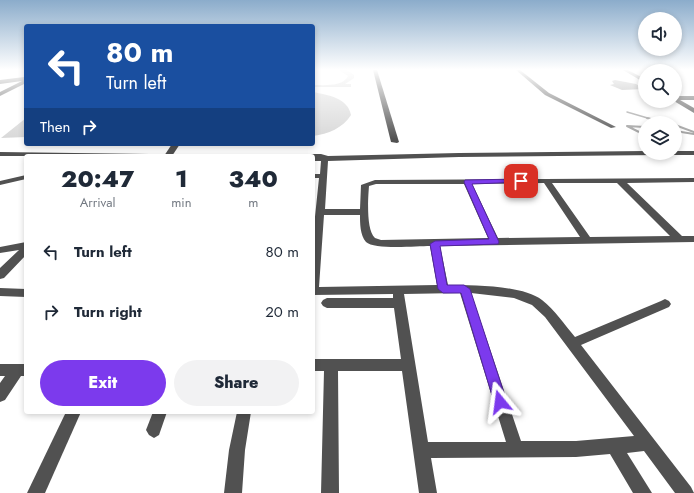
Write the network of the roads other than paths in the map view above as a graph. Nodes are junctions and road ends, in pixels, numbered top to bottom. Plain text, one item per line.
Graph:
1 (381, 93) edge
2 (546, 93) edge
3 (682, 98) edge
4 (693, 99) edge
5 (682, 103) edge
6 (694, 111) edge
7 (613, 127) dead end
8 (395, 142) dead end
9 (638, 153) edge
10 (682, 153) edge
11 (694, 153) edge
12 (315, 155) edge
13 (0, 156) edge
14 (24, 156) edge
15 (24, 157) edge
16 (325, 157) junction
17 (315, 159) edge
18 (315, 176) edge
19 (324, 176) junction
20 (24, 177) edge
21 (694, 180) edge
22 (546, 181) junction
23 (620, 181) junction
24 (467, 182) junction
25 (0, 183) edge
26 (317, 198) edge
27 (320, 212) junction
28 (364, 212) junction
29 (679, 239) junction
30 (694, 239) edge
31 (587, 240) junction
32 (495, 242) junction
33 (435, 244) junction
34 (24, 245) edge
35 (0, 250) edge
36 (24, 251) edge
37 (315, 254) edge
38 (0, 275) edge
39 (443, 289) junction
40 (464, 289) junction
41 (315, 290) edge
42 (0, 292) edge
43 (24, 293) edge
44 (399, 296) junction
45 (327, 303) dead end
46 (665, 304) dead end
47 (573, 343) junction
48 (315, 365) edge
49 (331, 365) junction
50 (409, 365) junction
51 (0, 370) edge
52 (21, 370) edge
53 (0, 395) edge
54 (73, 414) edge
55 (159, 414) edge
56 (244, 414) edge
57 (154, 430) dead end
58 (648, 443) junction
59 (614, 446) junction
60 (516, 449) junction
61 (422, 450) junction
62 (36, 493) edge
63 (233, 493) edge
64 (330, 493) edge
65 (428, 493) edge
66 (643, 493) edge
67 (685, 493) edge

1 - 8 street
2 - 7 street
3 - 4 street
5 - 6 street
9 - 16 street
10 - 11 street
12 - 16 street
13 - 14 street
13 - 15 street
16 - 17 street
16 - 19 street
18 - 19 street
19 - 26 street
20 - 25 street
21 - 23 street
22 - 23 street
22 - 24 street
22 - 31 street
23 - 29 street
24 - 28 street
24 - 32 street
26 - 27 street
27 - 28 street
27 - 37 street
28 - 33 street
29 - 30 street
29 - 31 street
31 - 32 street
32 - 33 street
33 - 39 street
34 - 35 street
36 - 38 street
39 - 40 street
39 - 44 street
40 - 47 street
40 - 60 street
41 - 44 street
42 - 43 street
44 - 45 street
44 - 50 street
46 - 47 street
47 - 58 street
48 - 49 street
49 - 50 street
49 - 64 street
50 - 61 street
51 - 52 street
52 - 53 street
54 - 62 street
55 - 57 street
56 - 63 street
58 - 59 street
58 - 67 street
59 - 60 street
59 - 66 street
60 - 61 street
61 - 65 street

